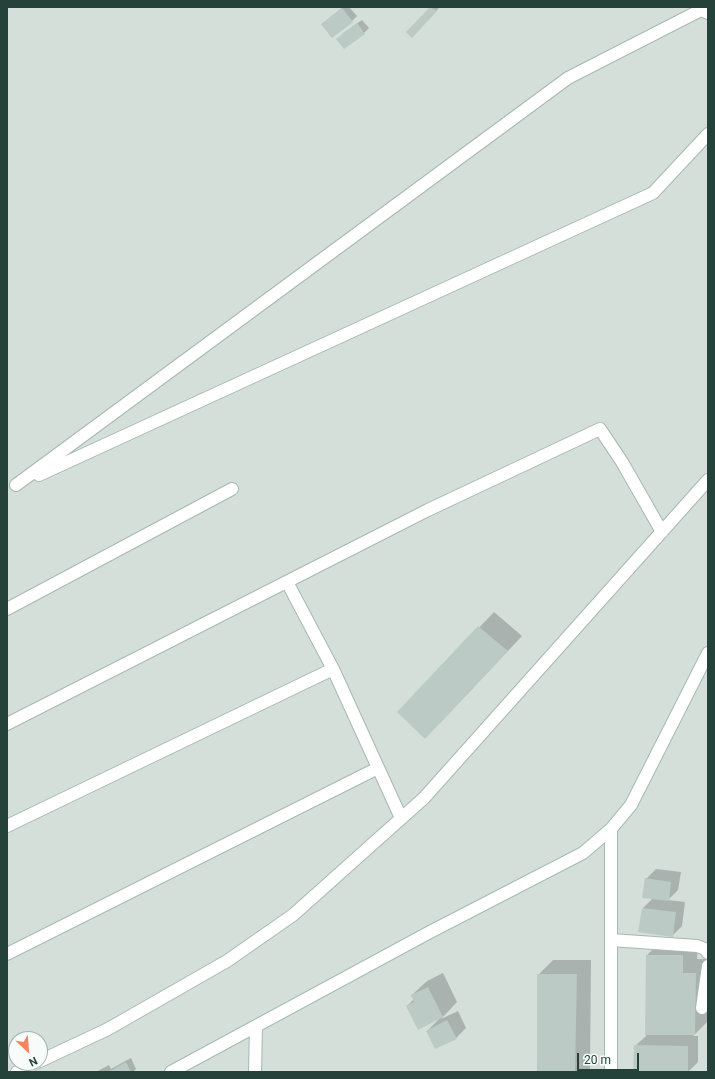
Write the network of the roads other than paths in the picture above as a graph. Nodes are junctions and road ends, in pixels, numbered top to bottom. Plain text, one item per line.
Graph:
1 (708, 13) edge
2 (708, 134) edge
3 (708, 480) edge
4 (12, 488) edge
5 (232, 489) dead end
6 (662, 532) junction
7 (287, 582) junction
8 (7, 609) edge
9 (708, 653) edge
10 (333, 669) junction
11 (7, 724) edge
12 (378, 768) junction
13 (401, 818) junction
14 (7, 826) edge
15 (611, 829) junction
16 (611, 940) junction
17 (708, 953) edge
18 (7, 954) edge
19 (708, 966) edge
20 (702, 1008) dead end
21 (256, 1027) junction
22 (48, 1057) edge
23 (171, 1072) edge
24 (255, 1072) edge
25 (611, 1072) edge

1 - 4 main road
2 - 4 main road
3 - 6 main road
5 - 8 main road
6 - 7 main road
6 - 13 main road
7 - 10 main road
7 - 11 main road
9 - 15 main road
10 - 12 main road
10 - 14 main road
12 - 13 main road
12 - 18 main road
13 - 22 main road
15 - 16 main road
15 - 21 main road
16 - 17 main road
16 - 25 main road
19 - 20 main road
21 - 23 main road
21 - 24 main road

